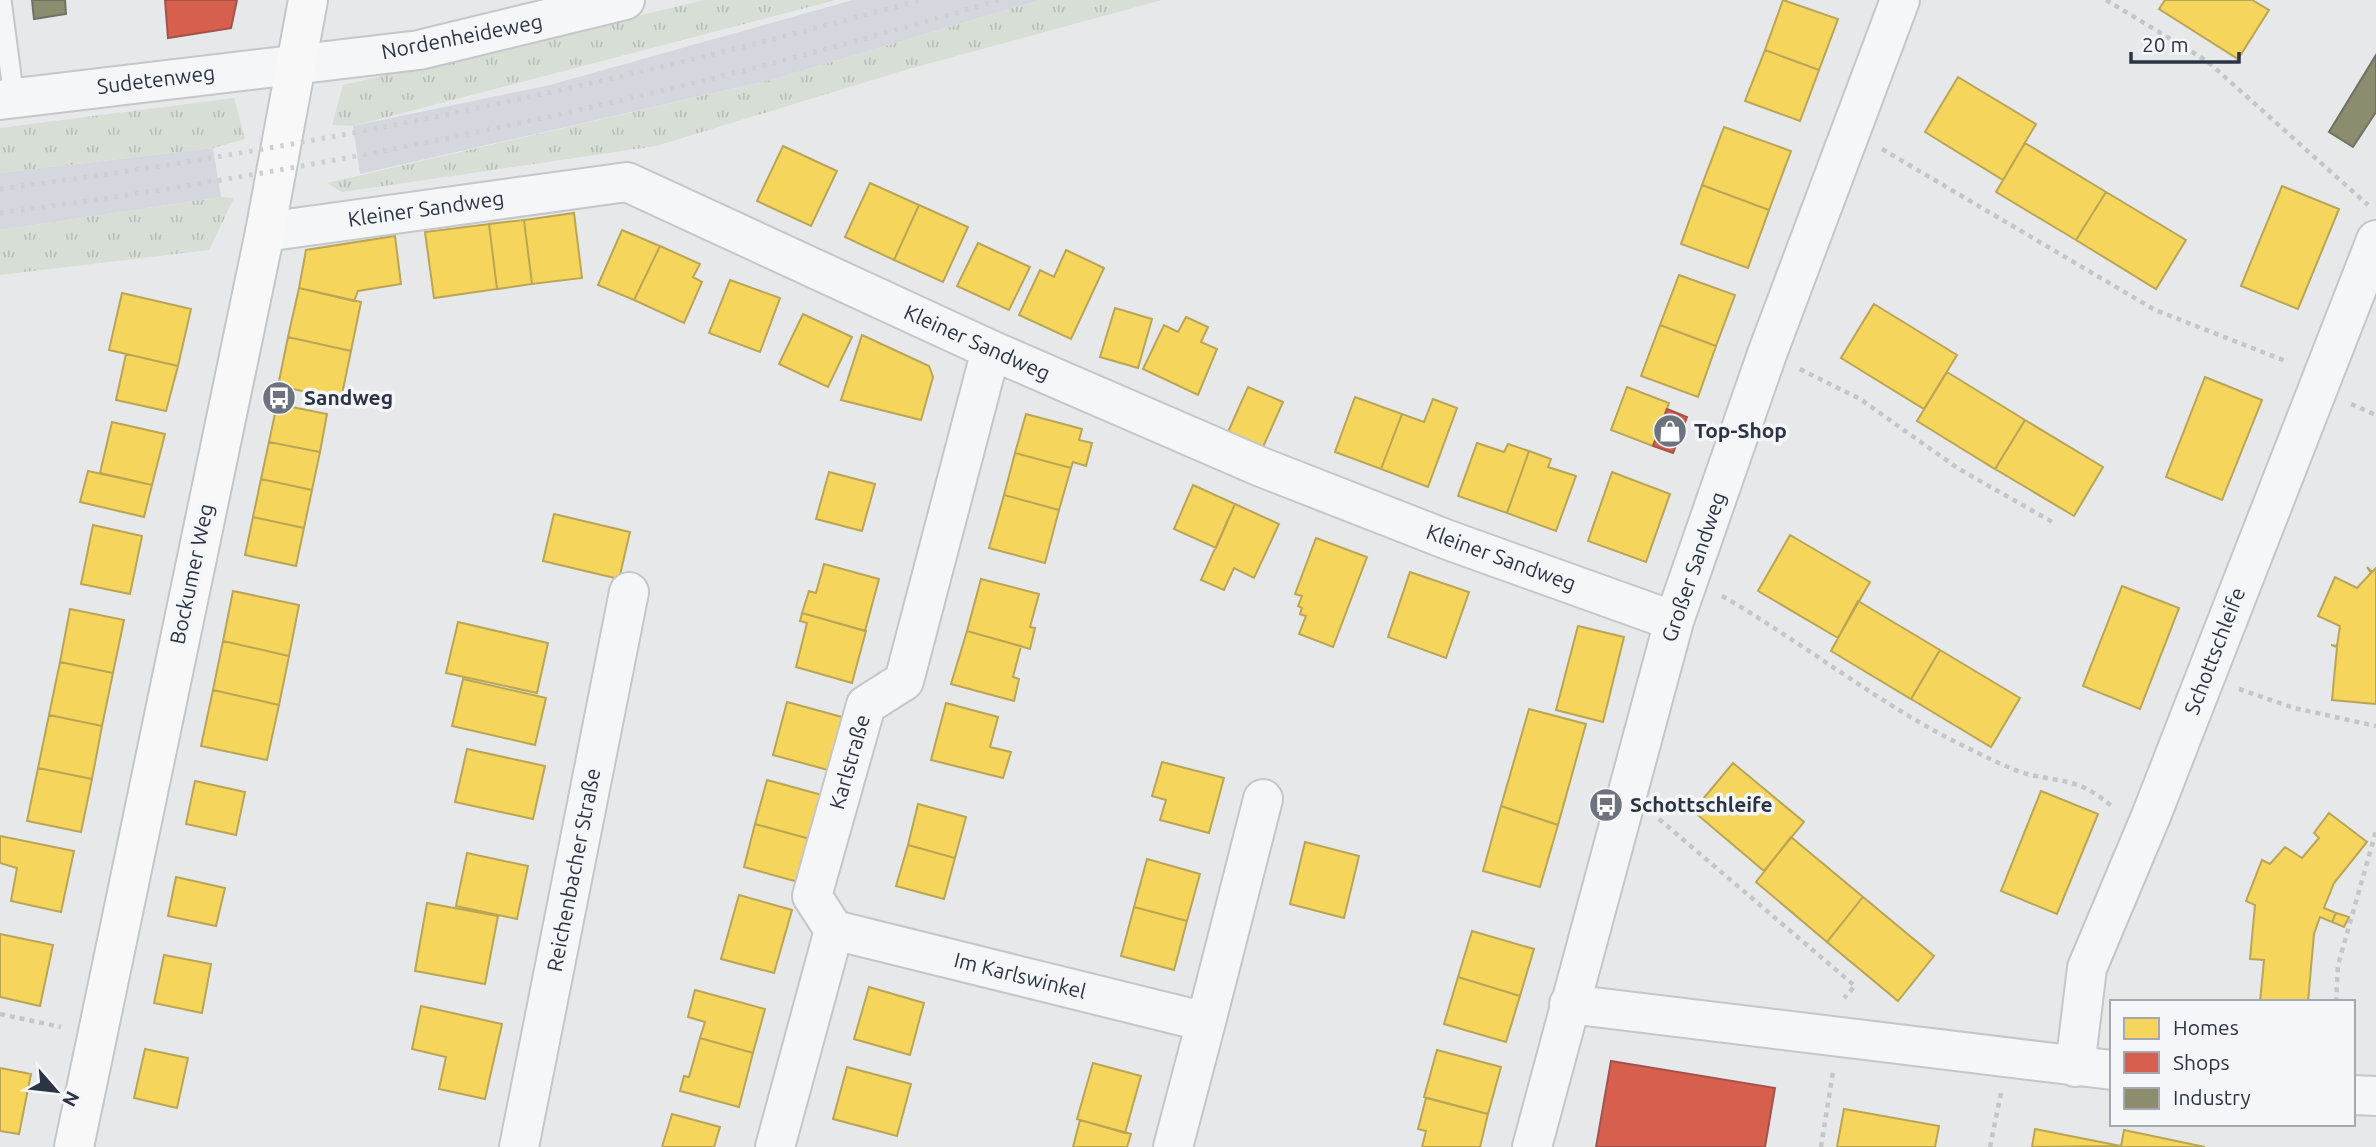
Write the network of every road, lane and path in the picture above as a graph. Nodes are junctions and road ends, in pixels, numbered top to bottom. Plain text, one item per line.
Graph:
1 (1, 0) edge
2 (308, 0) edge
3 (625, 0) edge
4 (1900, 0) edge
5 (2106, 0) edge
6 (298, 64) junction
7 (7, 99) edge
8 (1851, 131) junction
9 (2376, 213) edge
10 (265, 232) junction
11 (2376, 240) edge
12 (991, 350) junction
13 (1767, 354) junction
14 (2323, 376) junction
15 (2056, 524) dead end
16 (1689, 577) junction
17 (629, 592) dead end
18 (1674, 621) junction
19 (2205, 677) junction
20 (2376, 726) edge
21 (1263, 799) dead end
22 (1622, 806) junction
23 (2376, 831) edge
24 (2144, 833) junction
25 (834, 930) junction
26 (2336, 1000) edge
27 (1569, 1004) junction
28 (0, 1014) edge
29 (1206, 1022) junction
30 (1826, 1034) junction
31 (97, 1035) junction
32 (2008, 1058) junction
33 (2075, 1067) junction
34 (2110, 1070) edge
35 (2355, 1095) edge
36 (2376, 1096) edge
37 (74, 1147) edge
38 (519, 1147) edge
39 (775, 1147) edge
40 (1173, 1147) edge
41 (1532, 1147) edge
42 (1821, 1147) edge
43 (1990, 1147) edge

1 - 7 lane, Sudetenweg
2 - 6 main road, Bockumer Weg
3 - 6 street, Nordenheideweg
4 - 8 street, Großer Sandweg
5 - 9 path
6 - 7 street, Sudetenweg
6 - 10 main road, Bockumer Weg
8 - 13 street, Großer Sandweg
8 - 14 path
10 - 12 street, Kleiner Sandweg
10 - 31 main road, Bockumer Weg
11 - 14 street, Schottschleife
12 - 18 street, Kleiner Sandweg
12 - 25 street, Karlstraße
13 - 15 path
13 - 16 street, Großer Sandweg
14 - 19 street, Schottschleife
16 - 18 street, Großer Sandweg
16 - 24 path
17 - 38 street, Reichenbacher Straße
18 - 22 street, Großer Sandweg
19 - 20 path
19 - 24 street, Schottschleife
21 - 29 street
22 - 27 street, Großer Sandweg
22 - 30 path
23 - 26 path
24 - 33 street, Schottschleife
25 - 29 street, Im Karlswinkel
25 - 39 street
27 - 30 street
27 - 41 street, Großer Sandweg
28 - 31 path
29 - 40 street
30 - 32 street
30 - 42 path
31 - 37 main road, Bockumer Weg
32 - 33 street
32 - 43 path
33 - 34 street
35 - 36 street

